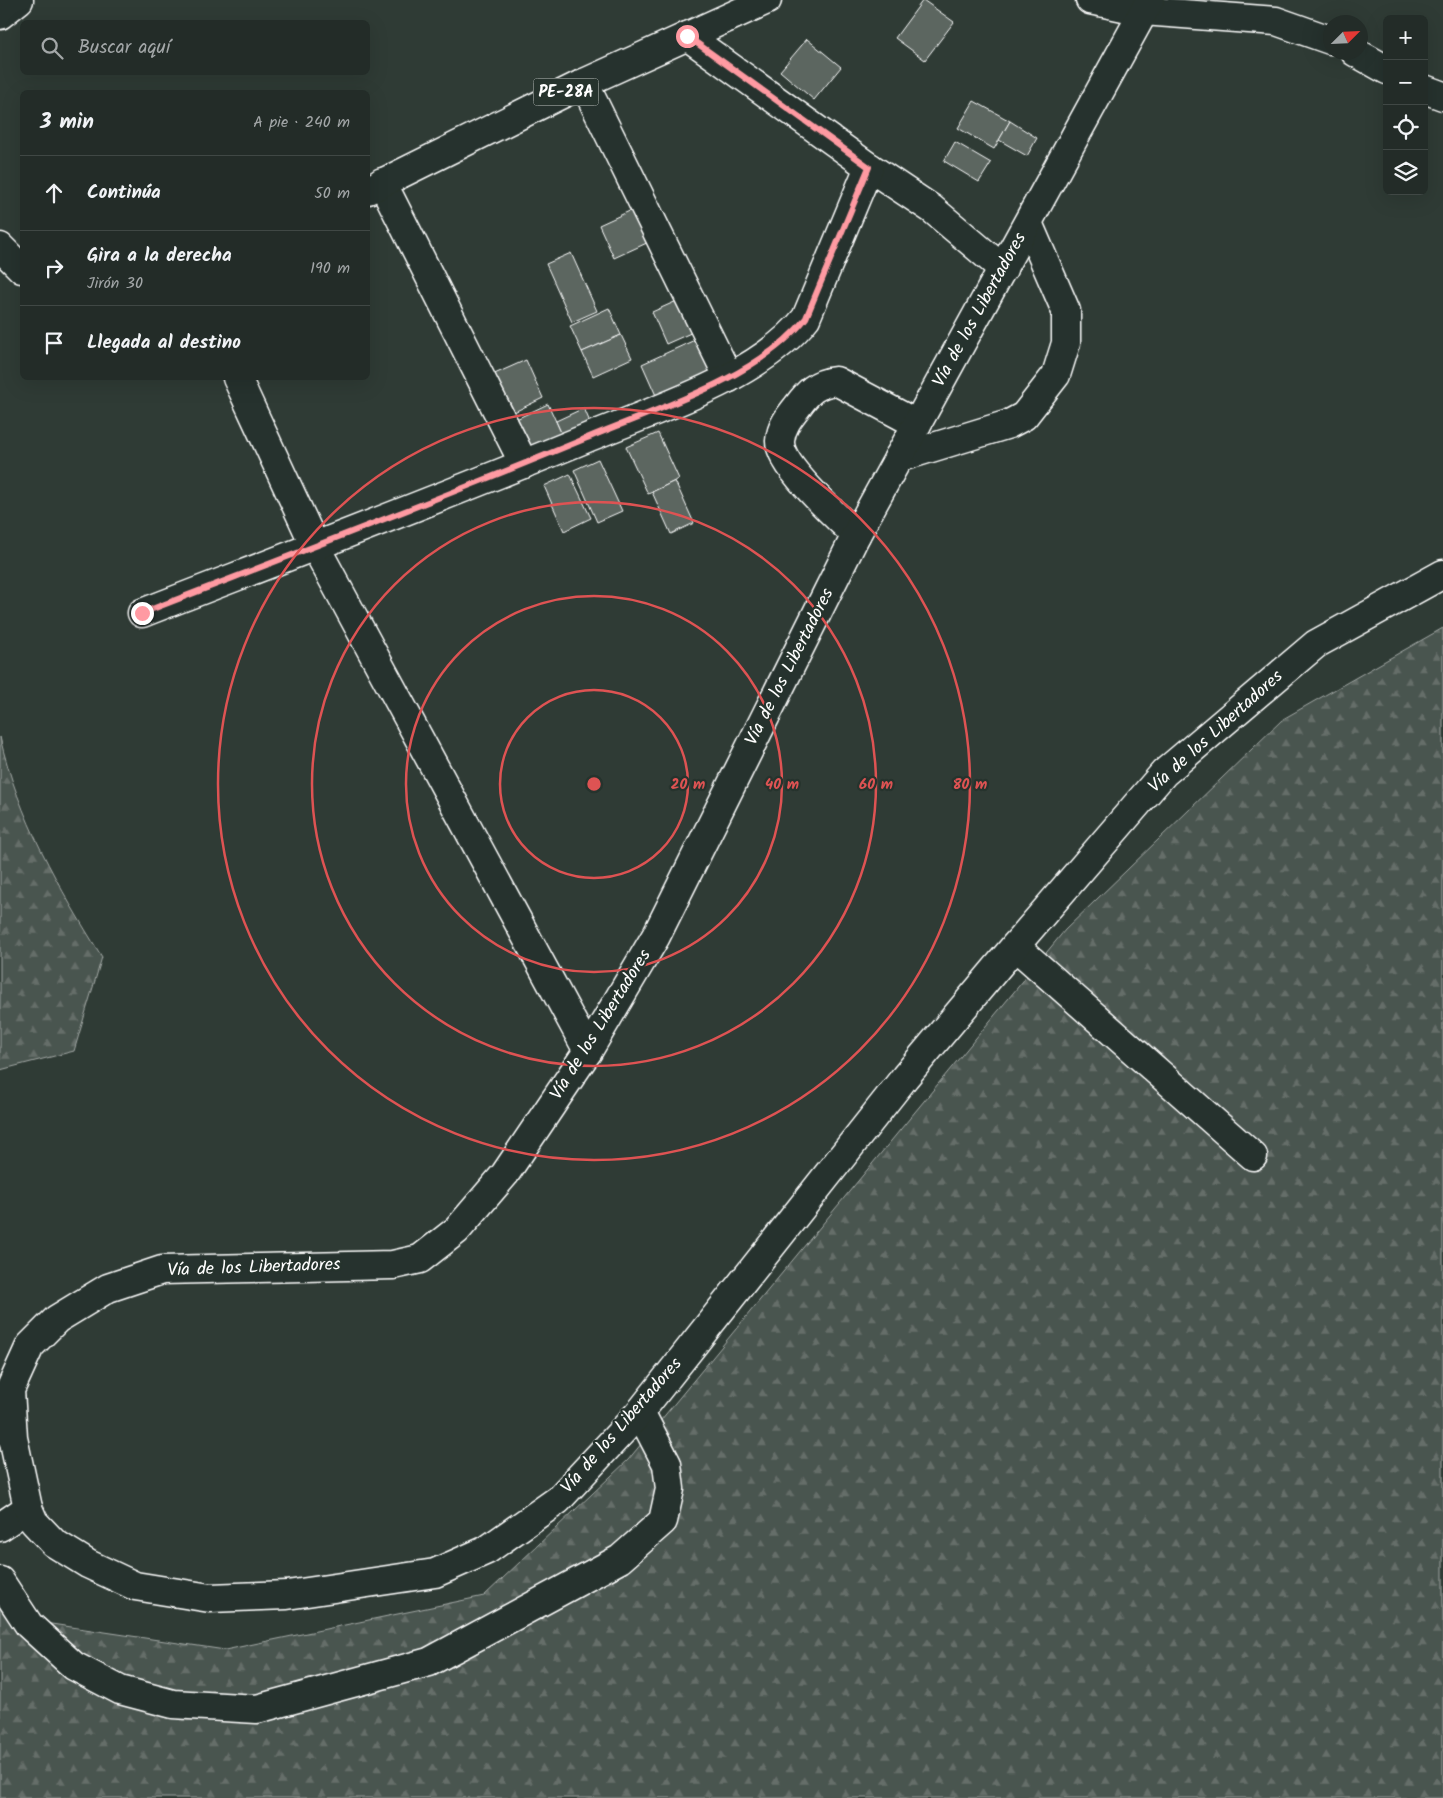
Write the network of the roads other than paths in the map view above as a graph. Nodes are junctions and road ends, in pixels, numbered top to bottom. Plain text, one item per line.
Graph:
1 (19, 0) edge
2 (767, 0) edge
3 (1090, 0) edge
4 (1146, 6) edge
5 (0, 15) edge
6 (687, 36) junction
7 (1323, 38) edge
8 (1368, 59) edge
9 (1383, 68) edge
10 (584, 83) junction
11 (1428, 90) edge
12 (1443, 96) edge
13 (869, 167) junction
14 (375, 186) edge
15 (1028, 223) junction
16 (0, 247) edge
17 (20, 267) edge
18 (1003, 269) junction
19 (728, 378) junction
20 (238, 380) edge
21 (917, 424) junction
22 (898, 458) junction
23 (524, 464) junction
24 (856, 535) junction
25 (315, 546) junction
26 (1443, 574) edge
27 (142, 613) dead end
28 (1015, 946) junction
29 (588, 1052) junction
30 (1253, 1156) dead end
31 (640, 1412) junction
32 (6, 1436) edge
33 (28, 1508) junction
34 (0, 1527) edge
35 (0, 1582) edge

1 - 5 main road
2 - 6 main road, PE-28A
3 - 4 main road
4 - 7 main road
4 - 15 main road, Vía de los Libertadores
6 - 10 main road, PE-28A
6 - 13 main road
8 - 9 main road
10 - 14 main road, PE-28A
10 - 19 main road
11 - 12 main road
13 - 18 main road
13 - 19 main road
14 - 23 main road
15 - 18 main road, Vía de los Libertadores
15 - 22 main road
16 - 17 main road
18 - 21 main road, Vía de los Libertadores
19 - 23 main road
20 - 25 main road
21 - 22 main road, Vía de los Libertadores
21 - 24 main road
22 - 24 main road, Vía de los Libertadores
23 - 25 main road
24 - 29 main road, Vía de los Libertadores
25 - 27 main road
25 - 29 main road
26 - 28 main road, Vía de los Libertadores
28 - 30 main road
28 - 31 main road, Vía de los Libertadores
29 - 32 main road, Vía de los Libertadores
31 - 33 main road, Vía de los Libertadores
31 - 35 main road
32 - 33 main road, Vía de los Libertadores
33 - 34 main road

